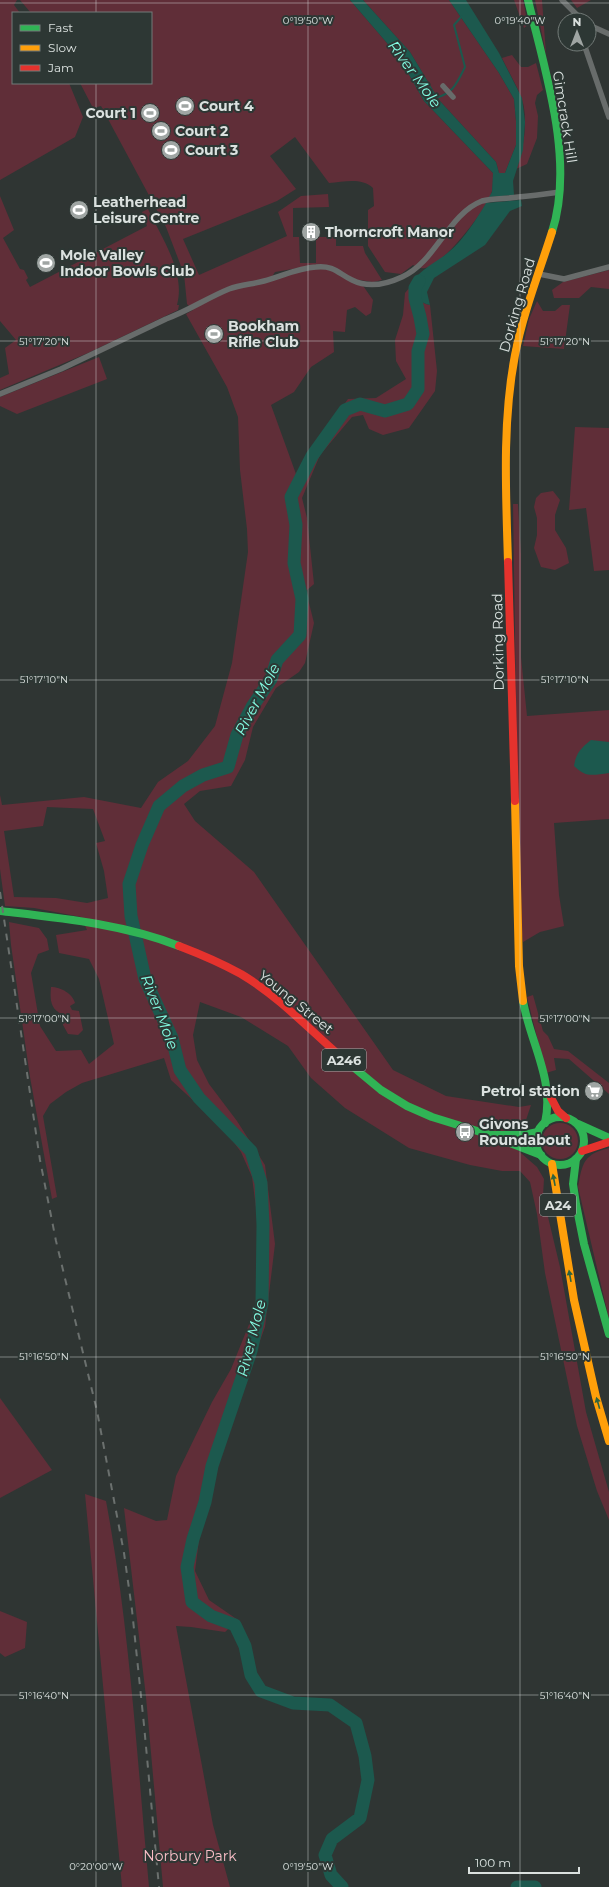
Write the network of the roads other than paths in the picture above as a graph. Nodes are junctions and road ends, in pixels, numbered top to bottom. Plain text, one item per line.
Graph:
1 (528, 0) edge
2 (562, 0) edge
3 (573, 12) edge
4 (597, 29) edge
5 (609, 34) edge
6 (587, 52) edge
7 (443, 86) dead end
8 (453, 97) dead end
9 (609, 117) edge
10 (560, 192) junction
11 (609, 267) edge
12 (539, 274) junction
13 (0, 394) edge
14 (0, 911) edge
15 (549, 1094) junction
16 (566, 1118) junction
17 (545, 1123) junction
18 (578, 1124) junction
19 (538, 1132) junction
20 (490, 1135) junction
21 (609, 1138) edge
22 (609, 1142) edge
23 (582, 1151) junction
24 (541, 1155) junction
25 (576, 1159) junction
26 (552, 1164) junction
27 (609, 1334) edge
28 (609, 1440) edge

1 - 10 main road, Gimcrack Hill
2 - 3 street
4 - 5 street
6 - 9 street
7 - 8 street
10 - 12 main road, Dorking Road
10 - 13 street
11 - 12 street
12 - 15 main road, Dorking Road
14 - 20 main road, Young Street / A246
15 - 16 main road, Dorking Road
15 - 17 main road, Dorking Road
16 - 17 main road
16 - 18 main road
17 - 19 main road
18 - 21 main road
18 - 23 main road
19 - 20 main road, Young Street / A246
19 - 24 main road
20 - 24 main road, Young Street / A246
22 - 23 main road
23 - 25 main road
24 - 26 main road
25 - 26 main road
25 - 27 main road, A24
28 -> 26 main road, A24

